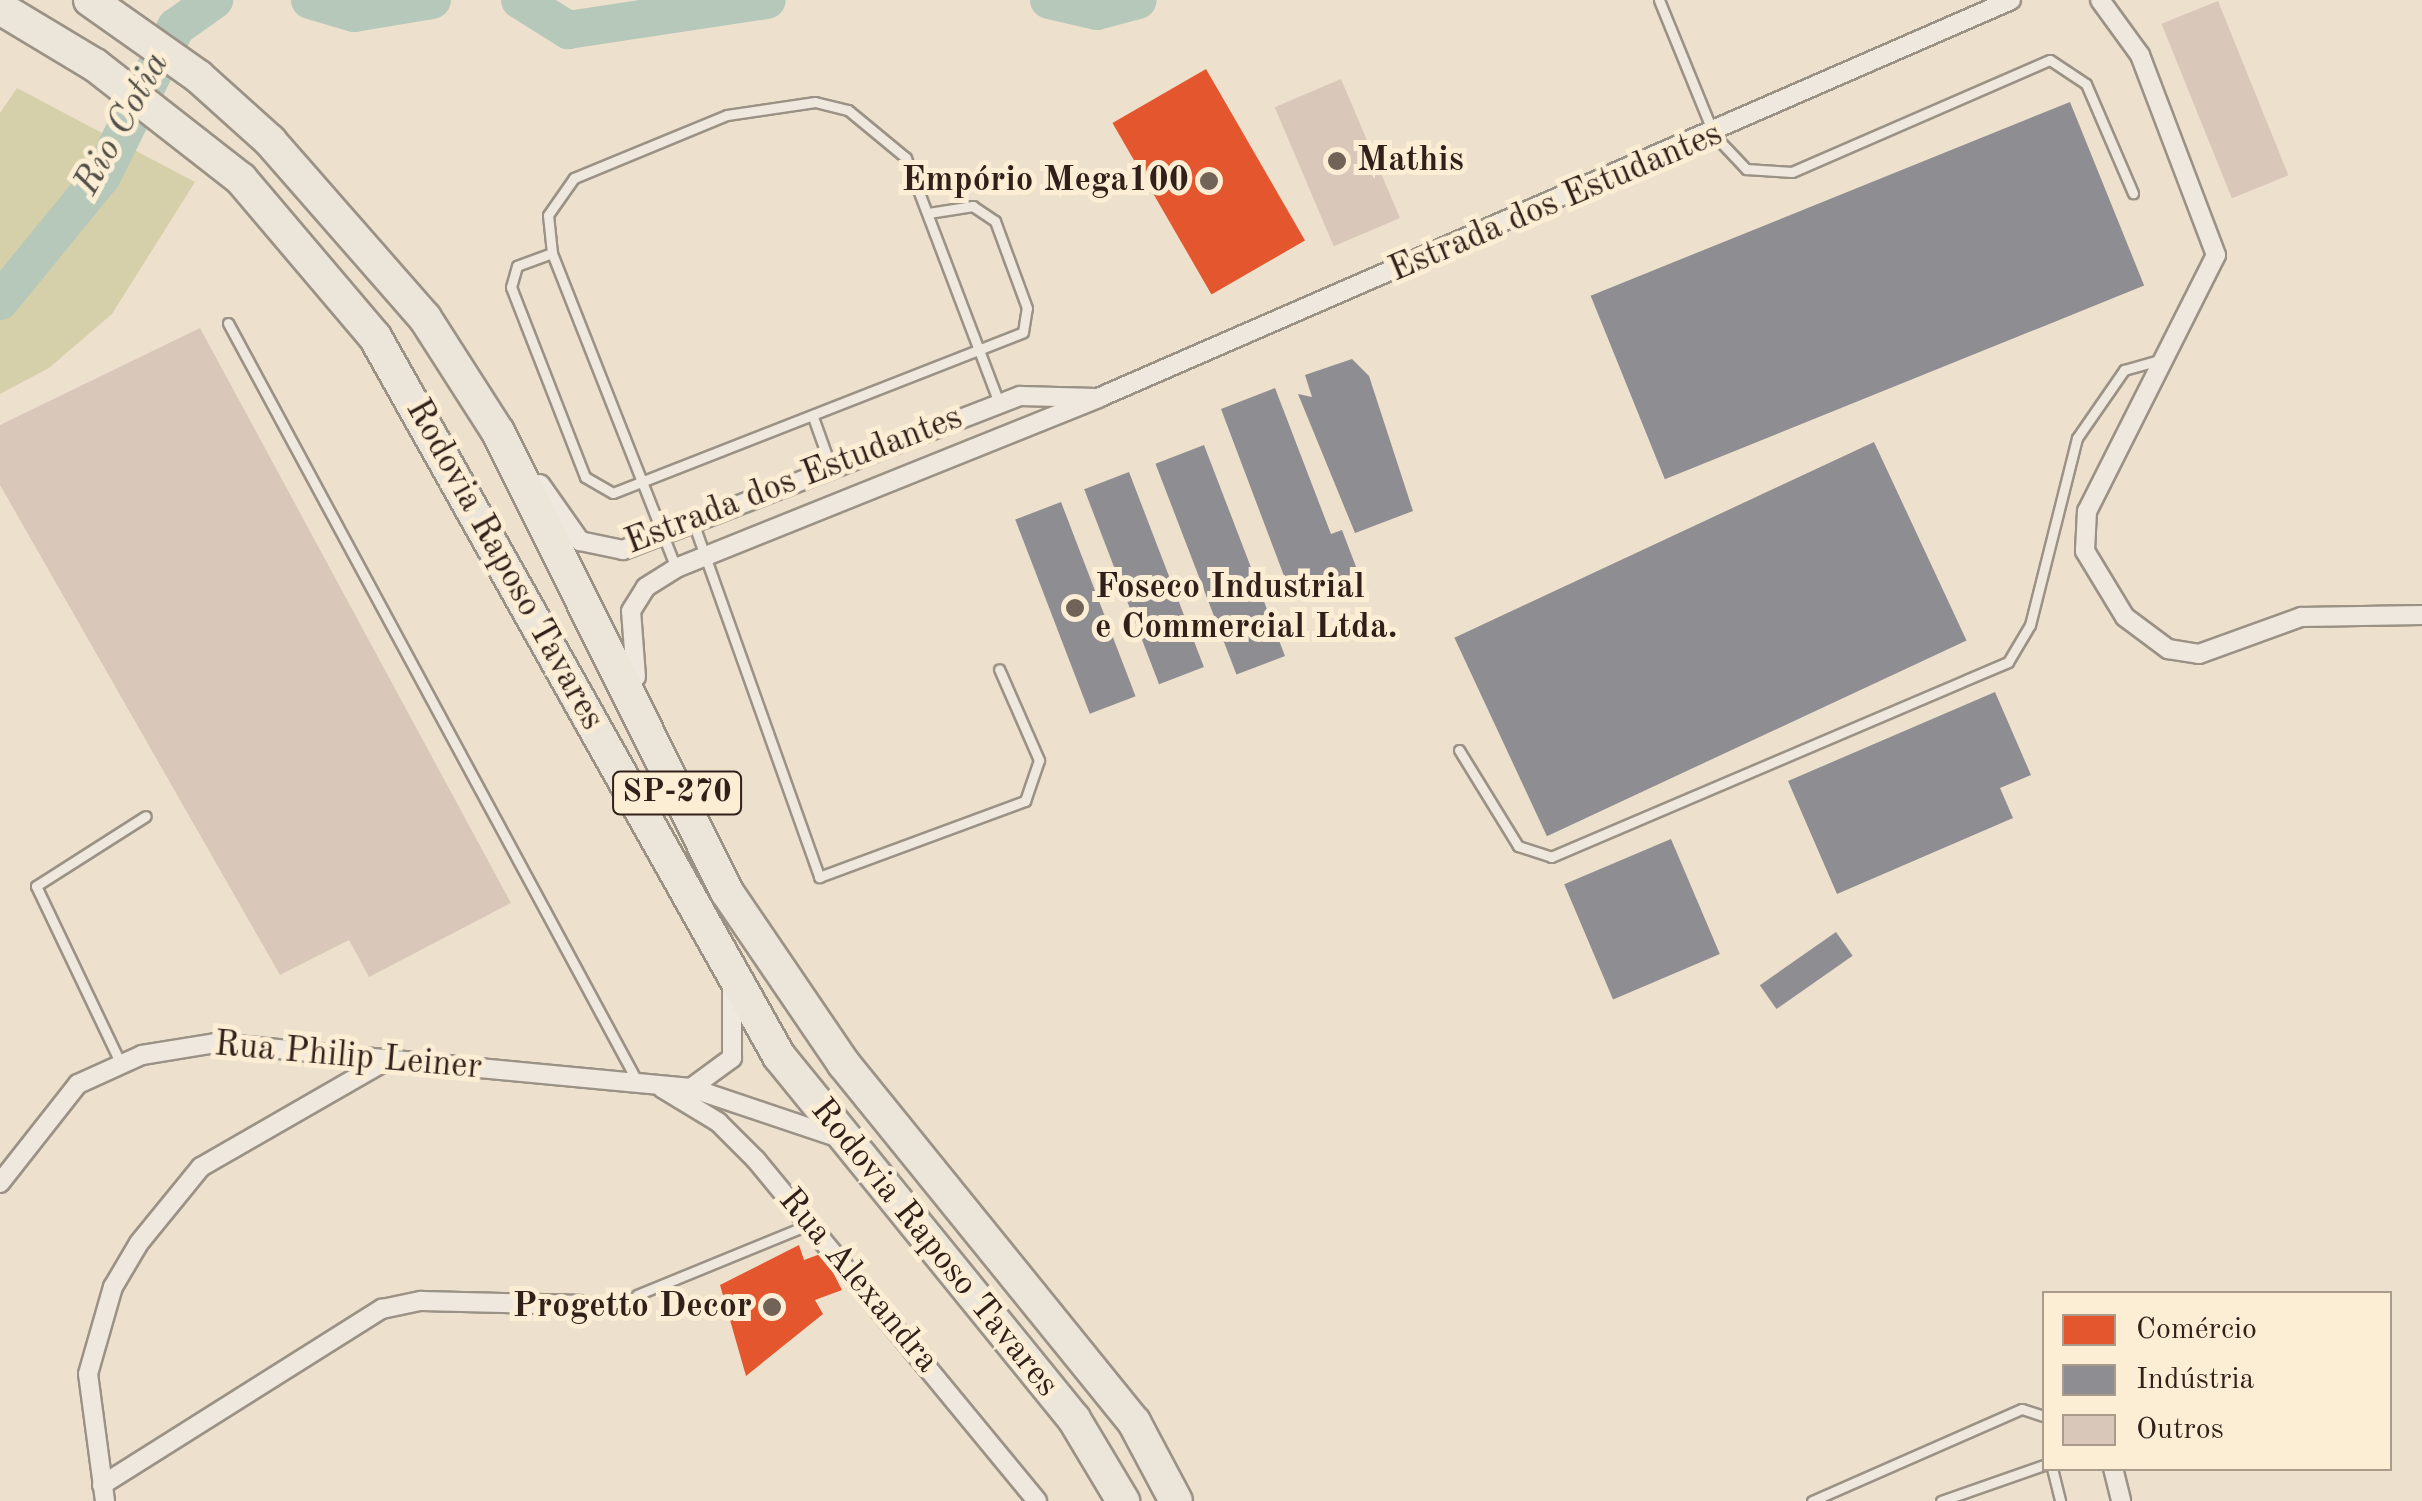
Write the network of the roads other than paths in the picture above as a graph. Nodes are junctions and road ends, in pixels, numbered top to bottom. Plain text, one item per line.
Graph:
1 (1659, 0) edge
2 (2011, 0) edge
3 (2100, 0) edge
4 (0, 8) edge
5 (107, 10) edge
6 (1714, 135) junction
7 (2133, 193) dead end
8 (930, 213) junction
9 (552, 253) junction
10 (425, 318) junction
11 (228, 323) dead end
12 (980, 352) junction
13 (2166, 358) junction
14 (1098, 398) junction
15 (999, 403) junction
16 (812, 416) junction
17 (1011, 434) junction
18 (832, 470) junction
19 (643, 482) junction
20 (694, 524) junction
21 (664, 537) junction
22 (704, 556) junction
23 (676, 568) junction
24 (2422, 615) edge
25 (999, 669) dead end
26 (1459, 750) dead end
27 (146, 816) dead end
28 (727, 892) junction
29 (732, 979) junction
30 (385, 1061) junction
31 (120, 1062) junction
32 (648, 1084) junction
33 (691, 1088) junction
34 (841, 1138) junction
35 (0, 1182) edge
36 (810, 1224) junction
37 (637, 1295) dead end
38 (584, 1305) dead end
39 (2042, 1415) edge
40 (2042, 1466) edge
41 (2053, 1471) edge
42 (2114, 1471) edge
43 (104, 1493) edge
44 (1037, 1501) edge
45 (1123, 1501) edge
46 (1176, 1501) edge
47 (1812, 1501) edge
48 (1941, 1501) edge
49 (2060, 1501) edge
50 (2121, 1501) edge

1 - 6 lane
2 - 6 street, Estrada dos Estudantes
3 - 13 street
4 - 29 highway, Rodovia Raposo Tavares / SP-270
5 - 10 highway, Rodovia Raposo Tavares / SP-270
6 - 7 lane
6 - 14 street, Estrada dos Estudantes
8 - 9 lane
8 - 12 lane
8 - 12 lane
9 - 19 lane
9 - 19 lane
10 - 21 street, Estrada dos Estudantes
10 - 28 highway, Rodovia Raposo Tavares / SP-270
11 - 32 lane
12 - 15 lane
12 - 16 lane
13 - 24 street
13 - 26 lane
14 - 15 street, Estrada dos Estudantes
14 - 17 street, Estrada dos Estudantes
15 - 17 street
15 - 18 street, Estrada dos Estudantes
16 - 18 lane
16 - 19 lane
17 - 22 street, Estrada dos Estudantes
18 - 20 street, Estrada dos Estudantes
19 - 21 lane
20 - 21 street, Estrada dos Estudantes
20 - 22 lane
21 - 23 lane
22 - 23 street, Estrada dos Estudantes
22 - 25 lane
23 - 28 street, Estrada dos Estudantes
27 - 31 lane
28 - 46 highway, Rodovia Raposo Tavares / SP-270
29 - 33 street
29 - 34 highway, Rodovia Raposo Tavares / SP-270
30 - 31 street, Rua Philip Leiner
30 - 32 street, Rua Philip Leiner
30 - 43 street
31 - 35 street, Rua Philip Leiner
32 - 33 street, Rua Philip Leiner
32 - 36 street, Rua Alexandra
33 - 34 street, Rua Philip Leiner
34 - 45 highway, Rodovia Raposo Tavares / SP-270
36 - 37 lane
36 - 44 street, Rua Alexandra
38 - 43 street
39 - 47 lane
40 - 48 lane
41 - 49 lane
42 - 50 street

